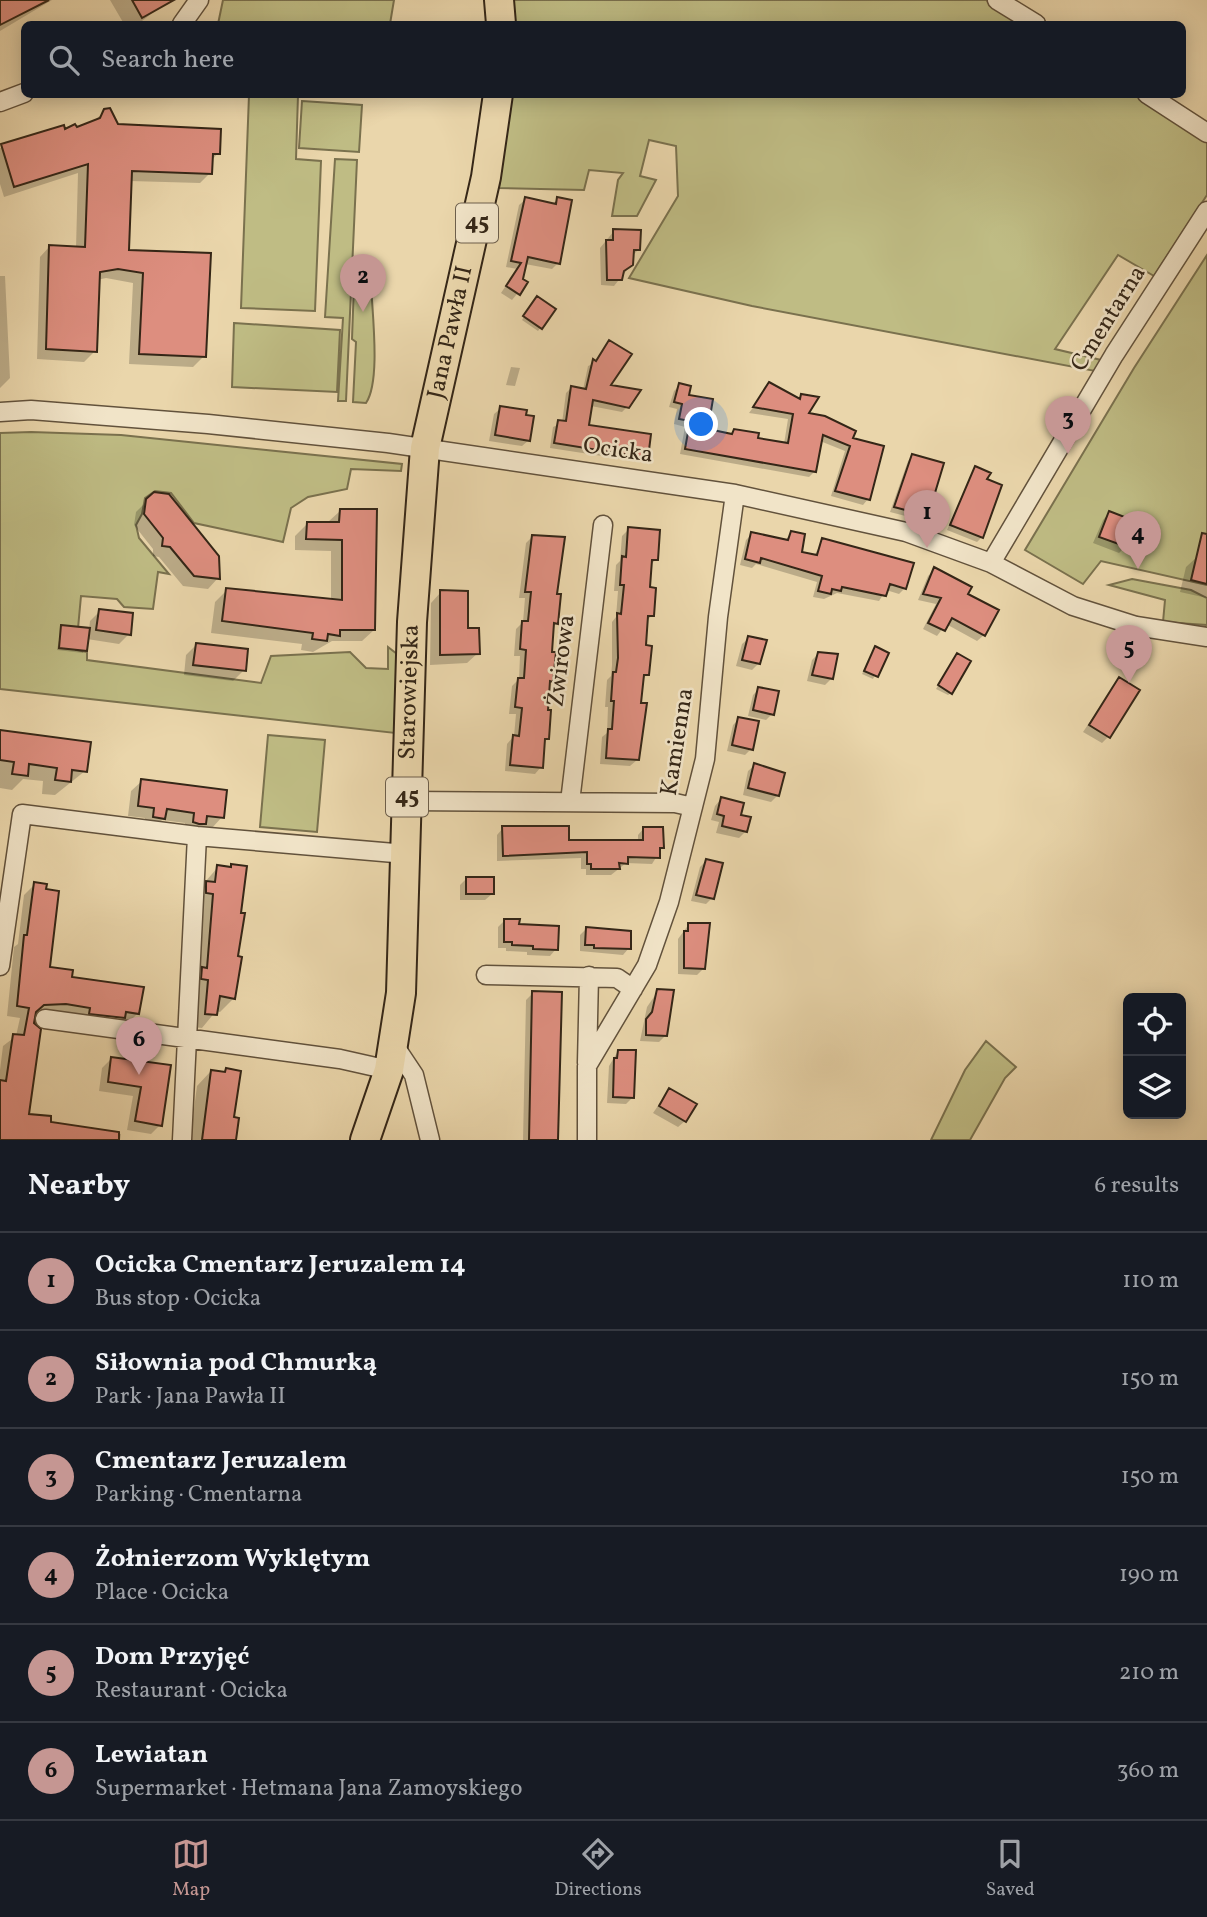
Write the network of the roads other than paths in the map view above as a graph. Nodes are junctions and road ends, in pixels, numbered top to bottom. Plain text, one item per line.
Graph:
1 (199, 0) edge
2 (499, 0) edge
3 (997, 0) edge
4 (184, 21) edge
5 (500, 21) edge
6 (1031, 21) edge
7 (21, 94) edge
8 (497, 98) edge
9 (1153, 98) edge
10 (0, 102) edge
11 (1207, 133) edge
12 (1207, 211) edge
13 (0, 412) edge
14 (425, 448) junction
15 (736, 494) junction
16 (603, 525) dead end
17 (991, 563) junction
18 (1207, 637) edge
19 (407, 801) junction
20 (570, 802) junction
21 (694, 807) junction
22 (197, 836) junction
23 (407, 855) junction
24 (5, 897) edge
25 (0, 966) edge
26 (486, 975) dead end
27 (589, 976) junction
28 (633, 989) junction
29 (45, 1019) dead end
30 (189, 1040) junction
31 (391, 1058) junction
32 (587, 1066) junction
33 (182, 1140) edge
34 (365, 1140) edge
35 (429, 1140) edge
36 (587, 1140) edge

1 - 4 street
2 - 5 main road
3 - 6 street
7 - 10 street
8 - 14 main road, Jana Pawła II / 45
9 - 11 street
12 - 17 street, Cmentarna
13 - 14 street, Ocicka
14 - 15 street, Ocicka
14 - 19 main road, Starowiejska / 45
15 - 17 street, Ocicka
15 - 21 street, Kamienna
16 - 20 street, Żwirowa
17 - 18 street, Ocicka
19 - 20 street
19 - 23 main road, Starowiejska / 45
20 - 21 street
21 - 28 street, Kamienna
22 - 23 street
22 - 24 street
22 - 30 street
23 - 31 main road, Starowiejska / 45
24 - 25 street
26 - 27 street
27 - 28 street
27 - 32 street
28 - 32 street, Kamienna
29 - 30 street
30 - 31 street
30 - 33 street
31 - 34 main road, Starowiejska / 45
31 - 35 street
32 - 36 street

